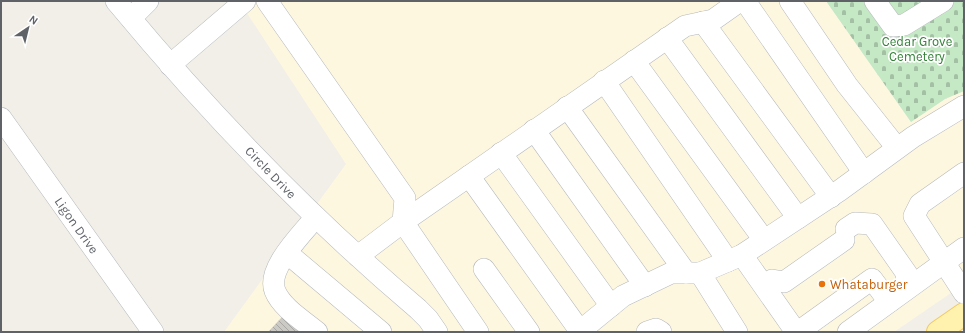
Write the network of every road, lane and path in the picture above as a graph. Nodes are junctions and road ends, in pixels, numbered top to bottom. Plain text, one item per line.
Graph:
1 (116, 1) edge
2 (148, 1) edge
3 (246, 1) edge
4 (267, 1) edge
5 (740, 1) edge
6 (745, 1) edge
7 (790, 1) edge
8 (876, 1) edge
9 (943, 1) edge
10 (131, 18) junction
11 (703, 22) junction
12 (667, 38) junction
13 (634, 61) junction
14 (170, 65) junction
15 (604, 81) junction
16 (964, 106) edge
17 (567, 107) junction
18 (1, 118) edge
19 (534, 130) junction
20 (898, 148) junction
21 (501, 153) junction
22 (864, 173) junction
23 (964, 173) edge
24 (469, 176) junction
25 (831, 196) junction
26 (315, 218) junction
27 (798, 218) junction
28 (403, 222) junction
29 (764, 240) junction
30 (964, 248) edge
31 (288, 254) junction
32 (358, 256) junction
33 (735, 258) junction
34 (944, 262) junction
35 (484, 269) dead end
36 (693, 273) junction
37 (768, 283) junction
38 (908, 283) junction
39 (645, 286) junction
40 (964, 293) edge
41 (889, 302) junction
42 (611, 306) junction
43 (964, 314) edge
44 (153, 332) edge
45 (317, 332) edge
46 (381, 332) edge
47 (437, 332) edge
48 (478, 332) edge
49 (529, 332) edge
50 (579, 332) edge
51 (647, 332) edge
52 (661, 332) edge
53 (737, 332) edge
54 (797, 332) edge
55 (848, 332) edge
56 (938, 332) edge

1 - 10 street, Circle Drive
2 - 10 street
3 - 14 street
4 - 28 street
5 - 11 street
6 - 22 street
7 - 20 street
8 - 9 street
10 - 14 street, Circle Drive
11 - 12 street
11 - 25 street
12 - 13 street
12 - 27 street
13 - 15 street
13 - 29 street
14 - 26 street, Circle Drive
15 - 17 street
15 - 33 street
16 - 20 street
17 - 19 street
17 - 36 street
18 - 44 street, Ligon Drive
19 - 21 street
19 - 39 street
20 - 22 street
21 - 24 street
21 - 42 street
22 - 25 street
23 - 34 street
24 - 28 street
24 - 50 street
25 - 27 street
26 - 31 street
26 - 32 street, Circle Drive
27 - 29 street
28 - 32 street
28 - 48 street
29 - 33 street
30 - 34 street
31 - 45 street
31 - 46 street
32 - 47 street, Circle Drive
33 - 36 street
33 - 37 street
34 - 38 street
34 - 40 street
35 - 49 street
36 - 39 street
36 - 53 street
37 - 38 street
37 - 54 street
38 - 41 street
39 - 42 street
41 - 54 street
41 - 55 street
42 - 50 street
43 - 56 main road
51 - 52 street

